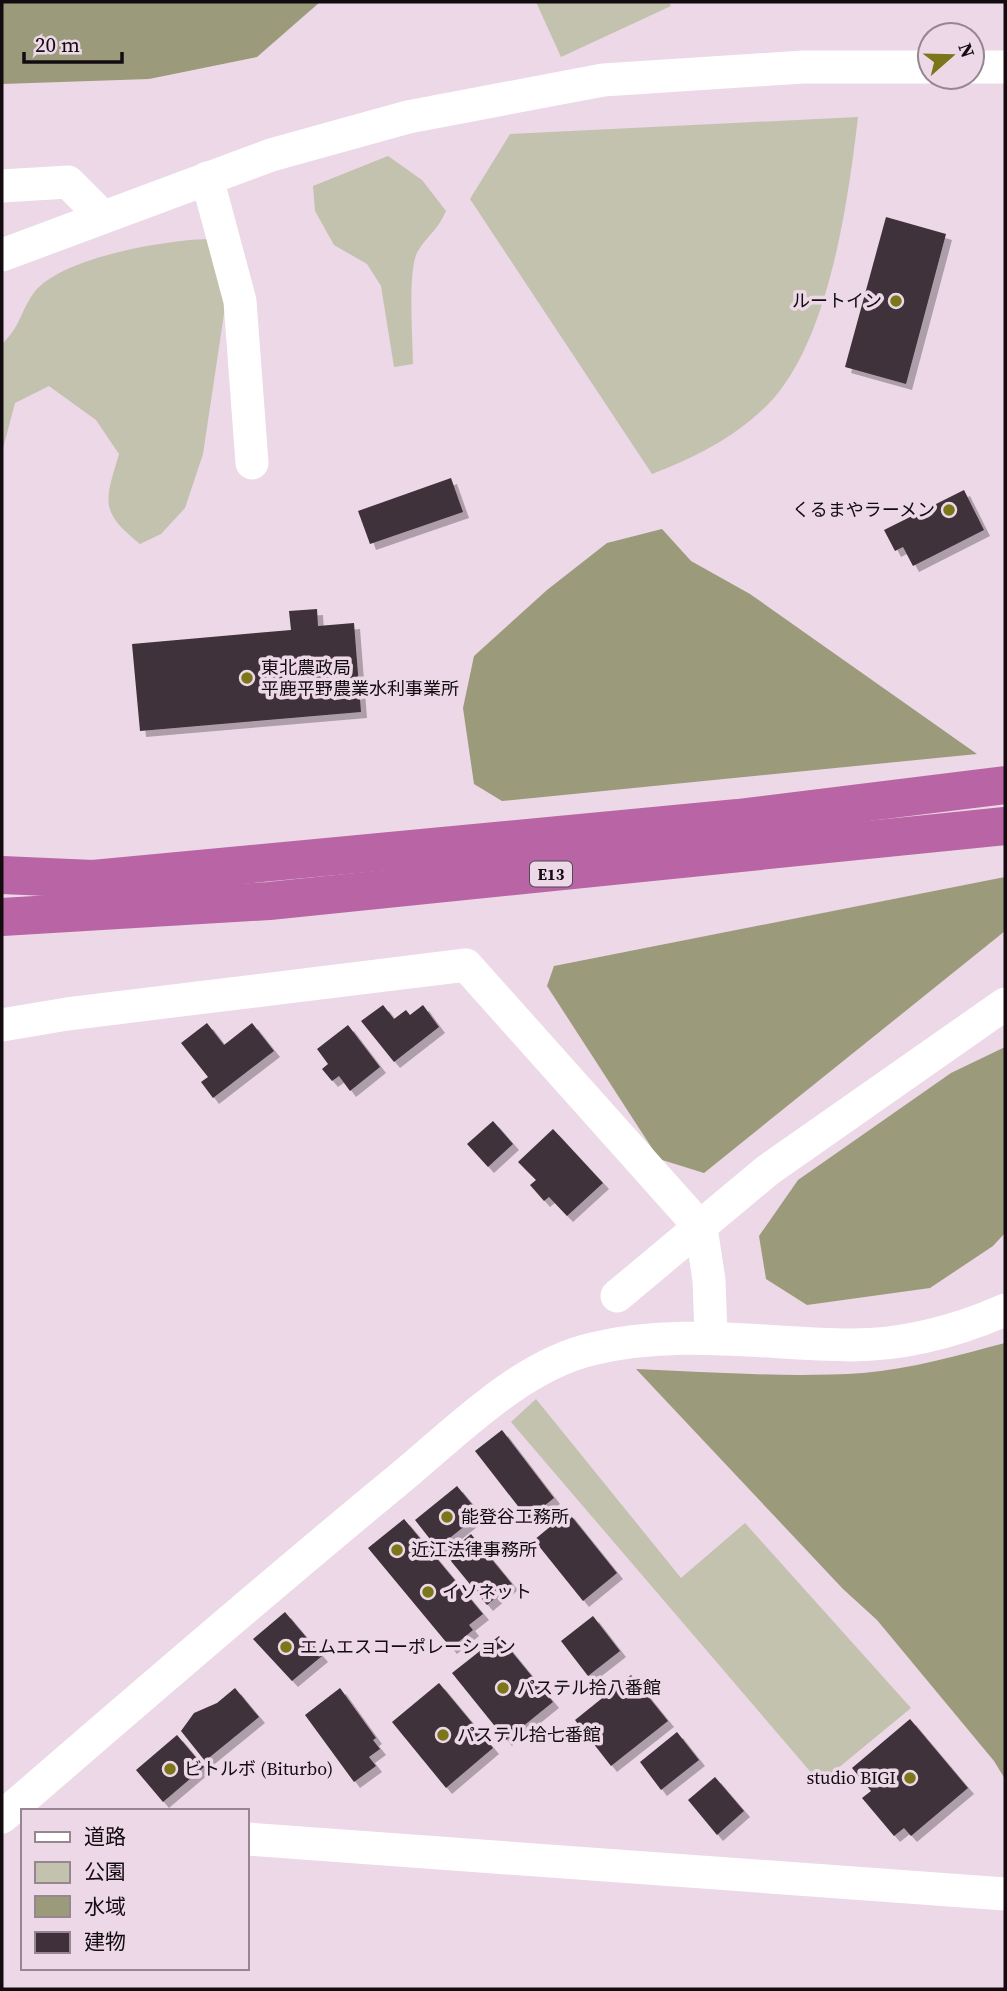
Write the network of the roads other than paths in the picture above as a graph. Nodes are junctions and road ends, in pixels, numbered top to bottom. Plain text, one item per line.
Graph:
1 (916, 67) edge
2 (986, 67) edge
3 (1005, 67) edge
4 (207, 178) junction
5 (2, 186) edge
6 (102, 216) junction
7 (2, 255) edge
8 (252, 463) dead end
9 (1005, 785) edge
10 (1005, 826) edge
11 (2, 875) edge
12 (2, 917) edge
13 (1005, 1004) edge
14 (2, 1025) edge
15 (701, 1228) junction
16 (617, 1296) dead end
17 (1005, 1310) edge
18 (711, 1336) junction
19 (2, 1819) edge
20 (21, 1823) edge
21 (248, 1839) edge
22 (1005, 1894) edge

1 - 4 street
2 - 3 street
4 - 6 street
4 - 8 street
5 - 6 street
6 - 7 street
9 - 11 highway, E13
10 - 12 highway, E13
13 - 15 street
14 - 15 street
15 - 16 street
15 - 18 street
17 - 18 street
18 - 19 street
19 - 20 street
21 - 22 street

